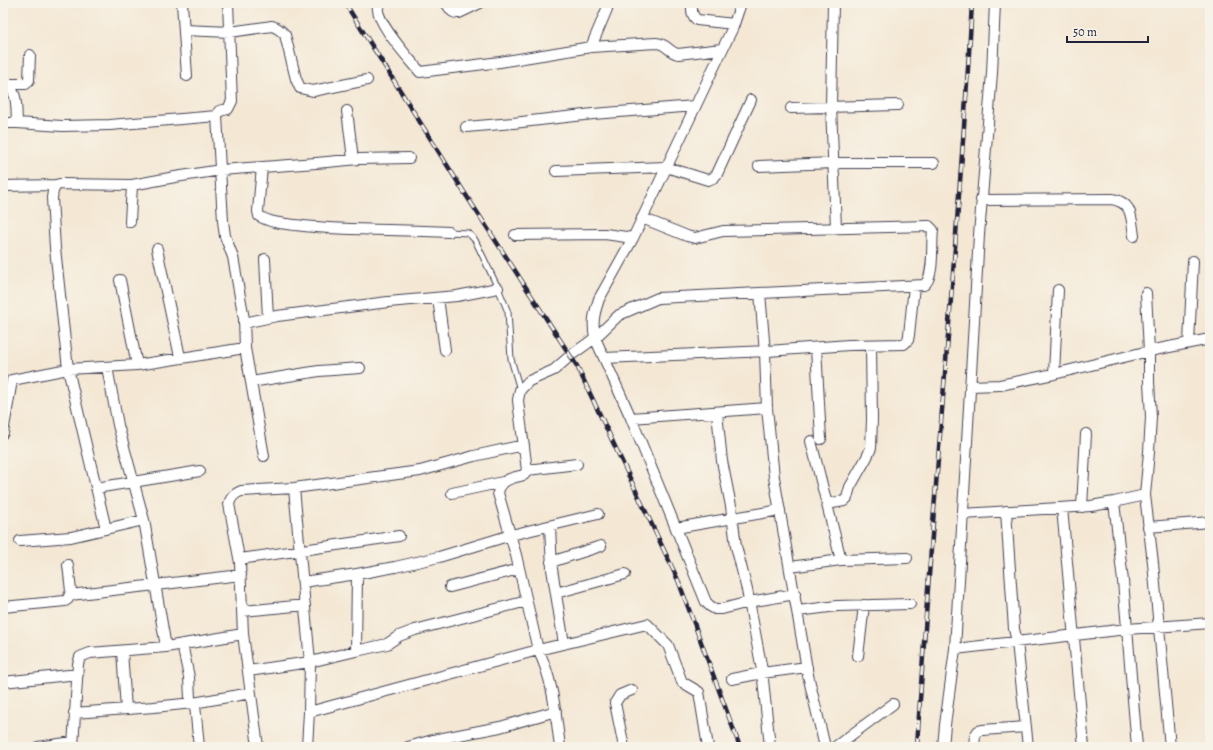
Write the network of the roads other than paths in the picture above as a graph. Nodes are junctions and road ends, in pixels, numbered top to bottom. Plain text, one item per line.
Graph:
1 (182, 3) edge
2 (228, 3) edge
3 (381, 3) edge
4 (446, 3) edge
5 (480, 3) edge
6 (608, 3) edge
7 (692, 3) edge
8 (741, 3) edge
9 (833, 3) edge
10 (995, 3) edge
11 (734, 24) junction
12 (184, 30) junction
13 (230, 32) junction
14 (591, 47) junction
15 (722, 49) junction
16 (30, 55) dead end
17 (187, 76) dead end
18 (367, 80) dead end
19 (5, 84) edge
20 (751, 100) dead end
21 (898, 105) dead end
22 (695, 106) junction
23 (831, 106) junction
24 (791, 108) dead end
25 (347, 111) dead end
26 (217, 116) junction
27 (3, 123) edge
28 (17, 123) junction
29 (466, 127) dead end
30 (409, 158) dead end
31 (353, 159) junction
32 (834, 163) junction
33 (934, 163) dead end
34 (759, 166) dead end
35 (262, 167) junction
36 (666, 167) junction
37 (221, 170) junction
38 (556, 171) dead end
39 (56, 185) junction
40 (132, 185) junction
41 (3, 186) edge
42 (981, 200) junction
43 (642, 218) junction
44 (130, 222) dead end
45 (836, 228) junction
46 (448, 232) joint
47 (516, 235) dead end
48 (1134, 236) dead end
49 (633, 238) junction
50 (158, 249) dead end
51 (265, 259) dead end
52 (1193, 261) dead end
53 (120, 280) dead end
54 (914, 286) junction
55 (498, 288) junction
56 (1058, 290) dead end
57 (760, 293) junction
58 (1146, 293) dead end
59 (438, 298) junction
60 (268, 318) junction
61 (244, 323) junction
62 (595, 338) junction
63 (1210, 339) edge
64 (1189, 343) junction
65 (871, 345) junction
66 (245, 348) junction
67 (816, 348) junction
68 (445, 350) dead end
69 (765, 351) junction
70 (1149, 351) junction
71 (180, 357) junction
72 (604, 358) junction
73 (137, 365) junction
74 (107, 367) junction
75 (360, 368) dead end
76 (68, 369) junction
77 (1054, 374) junction
78 (8, 379) edge
79 (251, 382) junction
80 (970, 386) junction
81 (520, 390) junction
82 (767, 408) junction
83 (717, 413) junction
84 (631, 418) junction
85 (3, 433) edge
86 (1086, 434) dead end
87 (524, 445) junction
88 (264, 456) dead end
89 (577, 464) dead end
90 (527, 470) junction
91 (200, 471) dead end
92 (134, 481) junction
93 (503, 482) junction
94 (96, 488) junction
95 (294, 488) junction
96 (452, 493) dead end
97 (1145, 495) junction
98 (1114, 502) junction
99 (827, 504) junction
100 (1082, 507) junction
101 (1062, 508) junction
102 (780, 510) junction
103 (1006, 512) junction
104 (598, 514) dead end
105 (963, 514) junction
106 (732, 518) junction
107 (144, 520) junction
108 (1210, 522) edge
109 (550, 526) junction
110 (676, 528) junction
111 (1148, 528) junction
112 (106, 529) junction
113 (511, 535) junction
114 (399, 536) dead end
115 (20, 541) dead end
116 (601, 546) dead end
117 (300, 551) junction
118 (907, 558) dead end
119 (240, 559) junction
120 (841, 560) junction
121 (551, 562) junction
122 (68, 565) dead end
123 (790, 567) junction
124 (519, 569) junction
125 (357, 574) junction
126 (625, 574) dead end
127 (241, 575) junction
128 (303, 582) junction
129 (154, 585) junction
130 (450, 587) dead end
131 (556, 594) junction
132 (795, 594) junction
133 (70, 595) junction
134 (527, 601) junction
135 (749, 602) junction
136 (910, 604) dead end
137 (304, 605) junction
138 (864, 605) junction
139 (3, 607) edge
140 (243, 611) junction
141 (798, 611) junction
142 (1210, 623) edge
143 (1159, 627) junction
144 (1127, 629) junction
145 (243, 634) junction
146 (1073, 636) junction
147 (1017, 642) junction
148 (182, 644) junction
149 (564, 644) junction
150 (166, 647) junction
151 (955, 649) junction
152 (538, 650) junction
153 (122, 651) junction
154 (356, 651) junction
155 (858, 656) dead end
156 (310, 662) junction
157 (807, 667) junction
158 (248, 671) junction
159 (762, 673) junction
160 (78, 674) junction
161 (732, 679) dead end
162 (3, 682) edge
163 (632, 690) dead end
164 (251, 694) junction
165 (193, 703) junction
166 (894, 704) dead end
167 (126, 709) junction
168 (556, 711) junction
169 (309, 712) junction
170 (74, 713) junction
171 (1026, 727) junction
172 (73, 744) edge
173 (38, 747) edge
174 (198, 747) edge
175 (258, 747) edge
176 (307, 747) edge
177 (408, 747) edge
178 (560, 747) edge
179 (624, 747) edge
180 (708, 747) edge
181 (770, 747) edge
182 (825, 747) edge
183 (835, 747) edge
184 (944, 747) edge
185 (974, 747) edge
186 (1028, 747) edge
187 (1084, 747) edge
188 (1137, 747) edge
189 (1170, 747) edge

1 - 12 street
2 - 13 street
3 - 14 street
4 - 5 street
6 - 14 street
7 - 11 street
8 - 11 street
9 - 23 street
10 - 42 street
11 - 15 street
12 - 13 street
12 - 17 street
13 - 18 street
13 - 26 street
14 - 15 street
15 - 22 street
16 - 19 street
19 - 28 street
20 - 36 street
21 - 23 street
22 - 29 street
22 - 36 street
23 - 24 street
23 - 32 street
25 - 31 street
26 - 28 street
26 - 37 street
27 - 28 street
30 - 31 street
31 - 35 street
32 - 33 street
32 - 34 street
32 - 45 street
35 - 37 street
35 - 46 street
36 - 38 street
36 - 43 street
37 - 40 street
37 - 61 street
39 - 40 street
39 - 41 street
39 - 76 street
40 - 44 street
42 - 48 street
42 - 80 street
43 - 45 street
43 - 49 street
45 - 54 street
46 - 55 lane
47 - 49 street
49 - 62 street
50 - 71 street
51 - 60 street
52 - 64 street
53 - 73 street
54 - 57 street
54 - 65 street
55 - 59 street
55 - 81 lane
56 - 77 street
57 - 62 street
57 - 69 street
58 - 70 street
59 - 60 street
59 - 68 street
60 - 61 street
61 - 66 street
62 - 72 street
62 - 81 street
63 - 64 street
64 - 70 street
65 - 67 street
65 - 99 street
66 - 71 street
66 - 79 street
67 - 69 street
67 - 99 street
69 - 72 street
69 - 82 street
70 - 77 street
70 - 97 street
71 - 73 street
72 - 84 street
73 - 74 street
74 - 76 street
74 - 92 street
75 - 79 street
76 - 78 street
76 - 94 street
77 - 80 street
78 - 85 street
79 - 88 street
80 - 105 street
81 - 87 street
82 - 83 street
82 - 102 street
83 - 84 street
83 - 106 street
84 - 110 street
86 - 100 street
87 - 90 street
87 - 95 street
89 - 90 street
90 - 93 street
91 - 92 street
92 - 94 street
92 - 107 street
93 - 96 street
93 - 113 street
94 - 112 street
95 - 117 street
95 - 119 street
97 - 98 street
97 - 111 street
98 - 100 street
98 - 144 street
99 - 120 street
100 - 101 street
101 - 103 street
101 - 146 street
102 - 106 street
102 - 123 street
103 - 105 street
103 - 147 street
104 - 109 street
105 - 151 street
106 - 110 street
106 - 135 street
107 - 112 street
107 - 129 street
108 - 111 street
109 - 113 street
109 - 121 street
110 - 135 street
111 - 143 street
112 - 115 street
113 - 124 street
113 - 125 street
114 - 117 street
116 - 121 street
117 - 119 street
117 - 128 street
118 - 120 street
119 - 127 street
120 - 123 street
121 - 131 street
122 - 133 street
123 - 132 street
124 - 130 street
124 - 134 street
125 - 128 street
125 - 154 street
126 - 131 street
127 - 129 street
127 - 140 street
128 - 137 street
129 - 133 street
129 - 150 street
131 - 149 street
132 - 135 street
132 - 141 street
133 - 139 street
134 - 152 street
134 - 154 street
135 - 159 street
136 - 138 street
137 - 140 street
137 - 156 street
138 - 141 street
138 - 155 street
140 - 145 street
141 - 157 street
142 - 143 street
143 - 144 street
143 - 189 street
144 - 146 street
144 - 188 street
145 - 148 street
145 - 158 street
146 - 147 street
146 - 187 street
147 - 151 street
147 - 171 street
148 - 150 street
148 - 165 street
149 - 152 street
149 - 180 street
150 - 153 street
151 - 184 street
152 - 168 street
152 - 169 street
153 - 160 street
153 - 167 street
154 - 156 street
156 - 158 street
156 - 169 street
157 - 159 street
157 - 182 street
158 - 164 street
159 - 161 street
159 - 181 street
160 - 162 street
160 - 170 street
163 - 179 street
164 - 165 street
164 - 175 street
165 - 167 street
165 - 174 street
166 - 183 street
167 - 170 street
168 - 177 street
168 - 178 street
169 - 176 street
170 - 172 street
171 - 185 street
171 - 186 street
172 - 173 street

